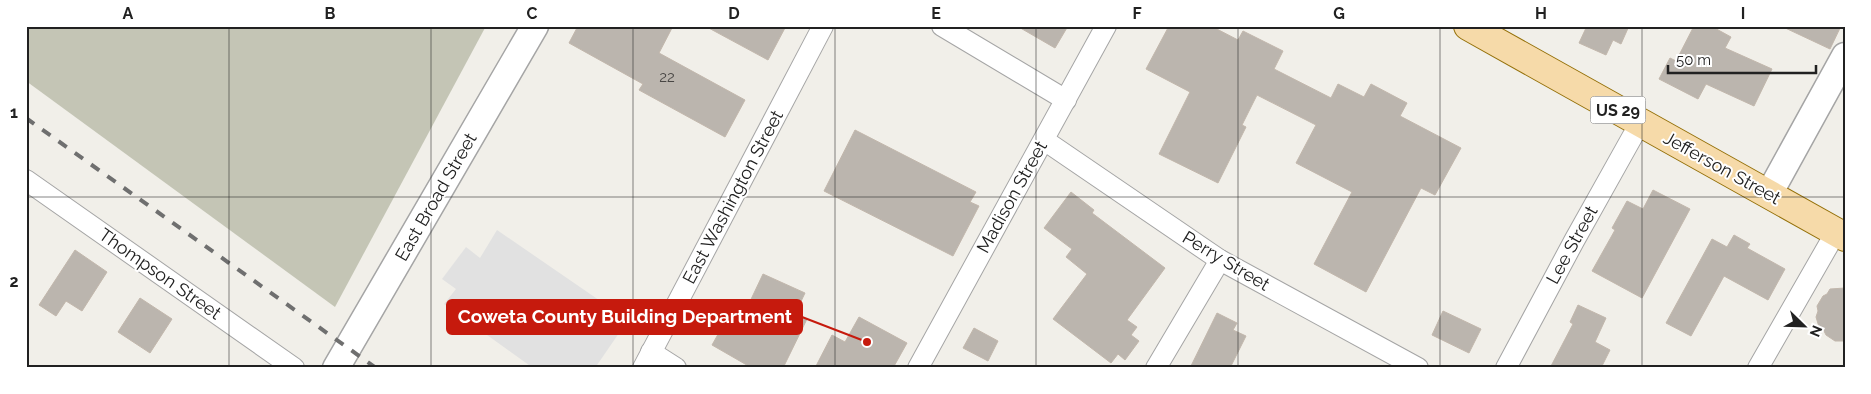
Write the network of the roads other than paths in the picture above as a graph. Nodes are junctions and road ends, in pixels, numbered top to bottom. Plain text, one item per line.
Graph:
1 (535, 26) edge
2 (822, 26) edge
3 (942, 26) edge
4 (1106, 26) edge
5 (1468, 26) edge
6 (1845, 56) edge
7 (1066, 100) junction
8 (1640, 123) junction
9 (1044, 140) junction
10 (26, 180) edge
11 (1769, 194) junction
12 (1840, 234) edge
13 (1220, 260) junction
14 (647, 360) edge
15 (294, 368) edge
16 (336, 368) edge
17 (676, 368) edge
18 (918, 368) edge
19 (1156, 368) edge
20 (1418, 368) edge
21 (1506, 368) edge
22 (1758, 368) edge

1 - 16 street, East Broad Street
2 - 14 street, East Washington Street
3 - 7 street
4 - 7 street, Madison Street
5 - 8 main road, Jefferson Street / US 29
6 - 11 street
7 - 9 street, Madison Street
8 - 11 main road, Jefferson Street / US 29
8 - 21 street, Lee Street
9 - 13 street, Perry Street
9 - 18 street, Madison Street
10 - 15 street, Thompson Street
11 - 12 main road, Jefferson Street / US 29
12 - 22 street
13 - 19 street
13 - 20 street, Perry Street
14 - 17 street

